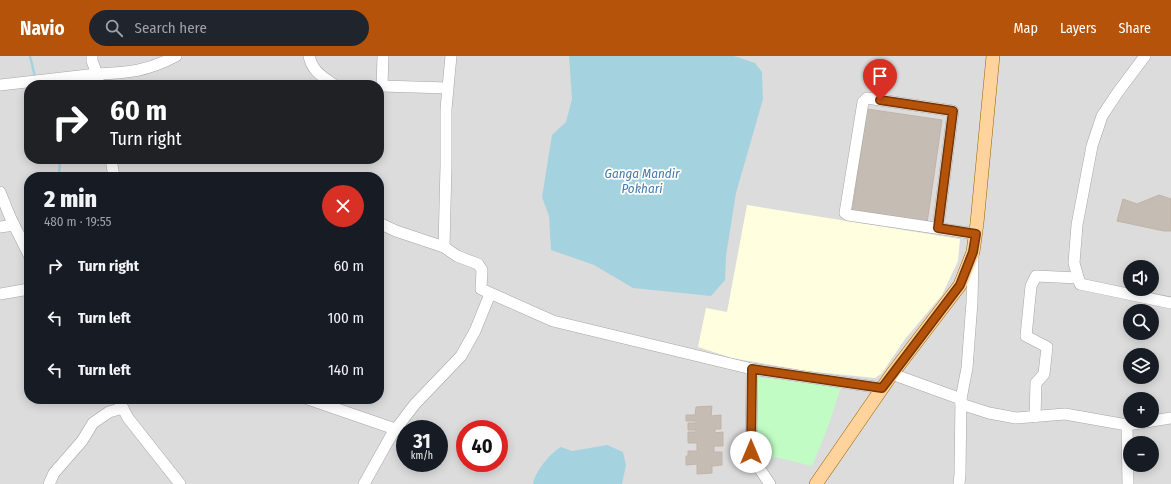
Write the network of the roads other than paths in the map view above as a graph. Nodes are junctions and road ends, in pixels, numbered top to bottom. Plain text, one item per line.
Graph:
1 (92, 56) edge
2 (176, 56) edge
3 (309, 56) edge
4 (383, 56) edge
5 (451, 56) edge
6 (993, 56) edge
7 (1145, 56) edge
8 (98, 79) edge
9 (82, 80) edge
10 (327, 80) edge
11 (381, 80) edge
12 (24, 84) edge
13 (0, 85) edge
14 (384, 87) edge
15 (448, 88) junction
16 (0, 192) edge
17 (14, 225) junction
18 (384, 225) edge
19 (0, 227) edge
20 (938, 228) junction
21 (976, 234) junction
22 (24, 245) edge
23 (444, 247) junction
24 (973, 252) junction
25 (1078, 278) junction
26 (24, 290) edge
27 (0, 294) edge
28 (490, 294) junction
29 (1171, 304) edge
30 (752, 369) junction
31 (892, 374) junction
32 (882, 388) junction
33 (961, 402) junction
34 (121, 404) edge
35 (322, 404) edge
36 (1035, 417) junction
37 (1171, 418) edge
38 (1159, 420) edge
39 (1123, 424) edge
40 (1127, 428) edge
41 (395, 429) junction
42 (49, 484) edge
43 (180, 484) edge
44 (364, 484) edge
45 (770, 484) edge
46 (816, 484) edge
47 (959, 484) edge
48 (1128, 484) edge

1 - 8 street
2 - 8 street
3 - 10 street
4 - 11 street
5 - 15 street
6 - 21 main road
7 - 25 street
8 - 9 street
12 - 13 street
14 - 15 street
15 - 23 street
16 - 17 street
17 - 19 street
17 - 22 street
18 - 23 street
20 - 20 street
20 - 21 street
21 - 24 main road
23 - 28 street
24 - 31 main road
24 - 33 street
25 - 29 street
25 - 36 street
26 - 27 street
28 - 30 street
28 - 41 street
30 - 32 street
30 - 45 street
31 - 32 main road
31 - 33 street
32 - 46 main road
33 - 36 street
33 - 47 street
34 - 42 street
34 - 43 street
35 - 41 street
36 - 39 street
37 - 38 street
40 - 48 street
41 - 44 street

